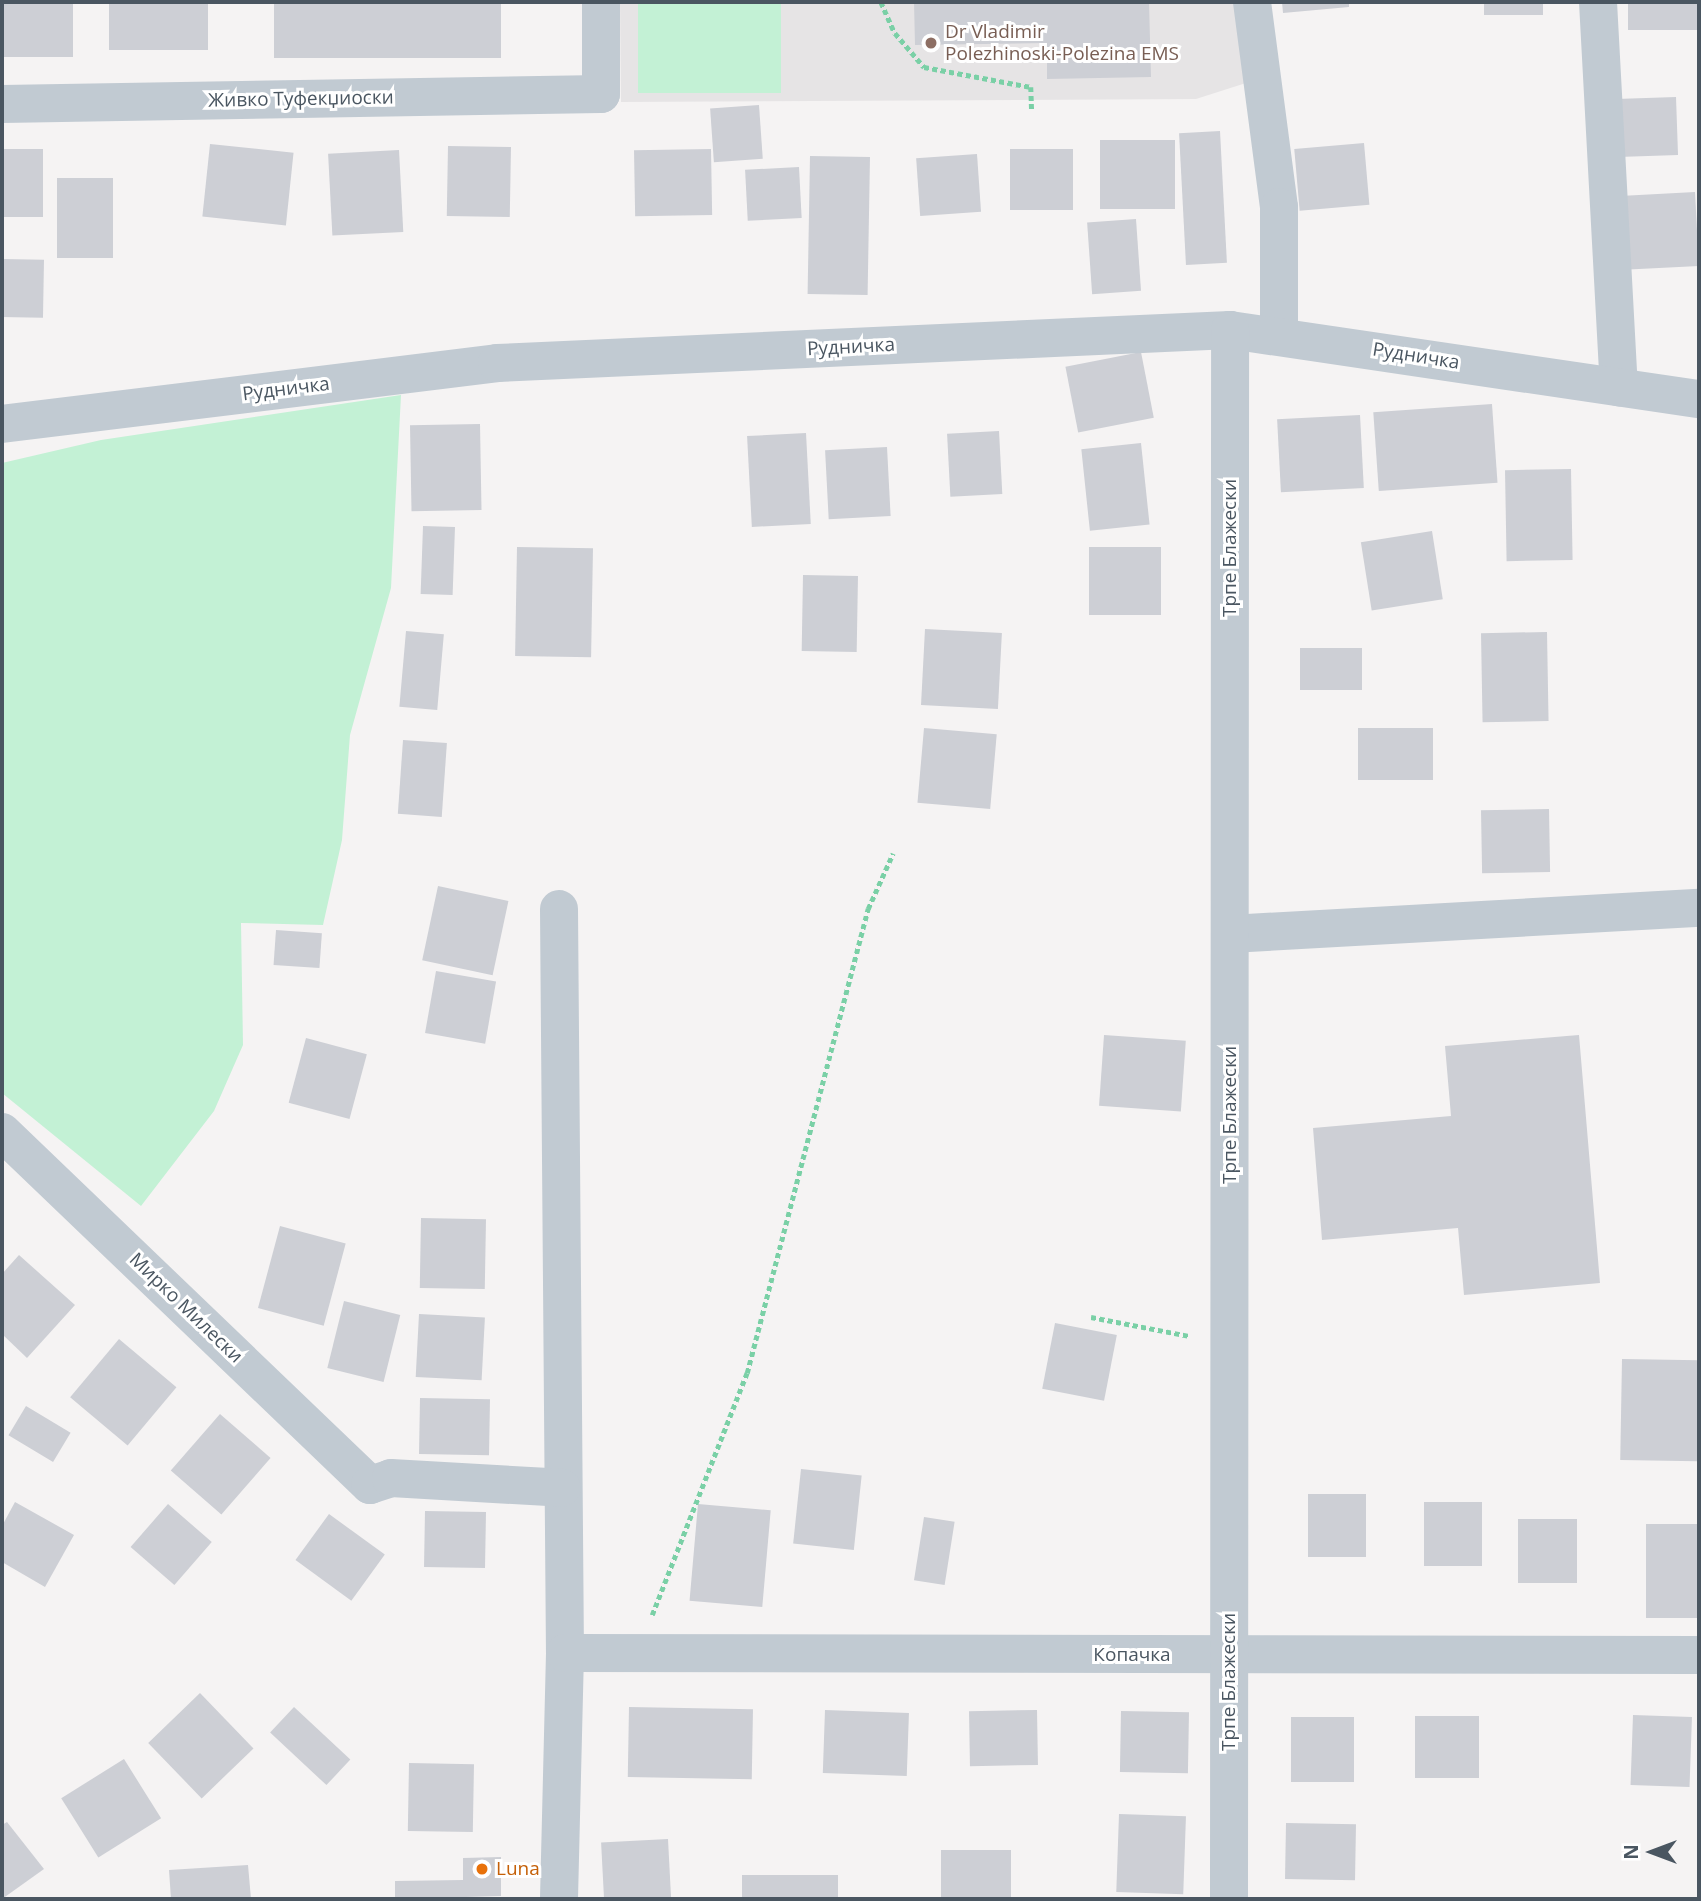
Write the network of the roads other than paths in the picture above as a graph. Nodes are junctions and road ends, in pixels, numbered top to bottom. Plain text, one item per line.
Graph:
1 (601, 2) edge
2 (1252, 2) edge
3 (1598, 2) edge
4 (2, 104) edge
5 (1230, 330) junction
6 (1279, 335) junction
7 (1619, 387) junction
8 (1699, 399) edge
9 (2, 424) edge
10 (1699, 908) edge
11 (559, 909) dead end
12 (1230, 933) junction
13 (2, 1132) edge
14 (562, 1488) junction
15 (565, 1653) junction
16 (1699, 1655) edge
17 (1230, 1656) junction
18 (559, 1899) edge
19 (1229, 1899) edge

1 - 4 street, Живко Туфекџиоски
2 - 6 street
3 - 7 street
5 - 6 street, Рудничка
5 - 9 street, Рудничка
5 - 12 street, Трпе Блажески
6 - 7 street, Рудничка
7 - 8 street, Рудничка
10 - 12 street
11 - 14 street
12 - 17 street, Трпе Блажески
13 - 14 street, Мирко Милески
14 - 15 street
15 - 17 street, Копачка
15 - 18 street
16 - 17 street, Копачка
17 - 19 street, Трпе Блажески

